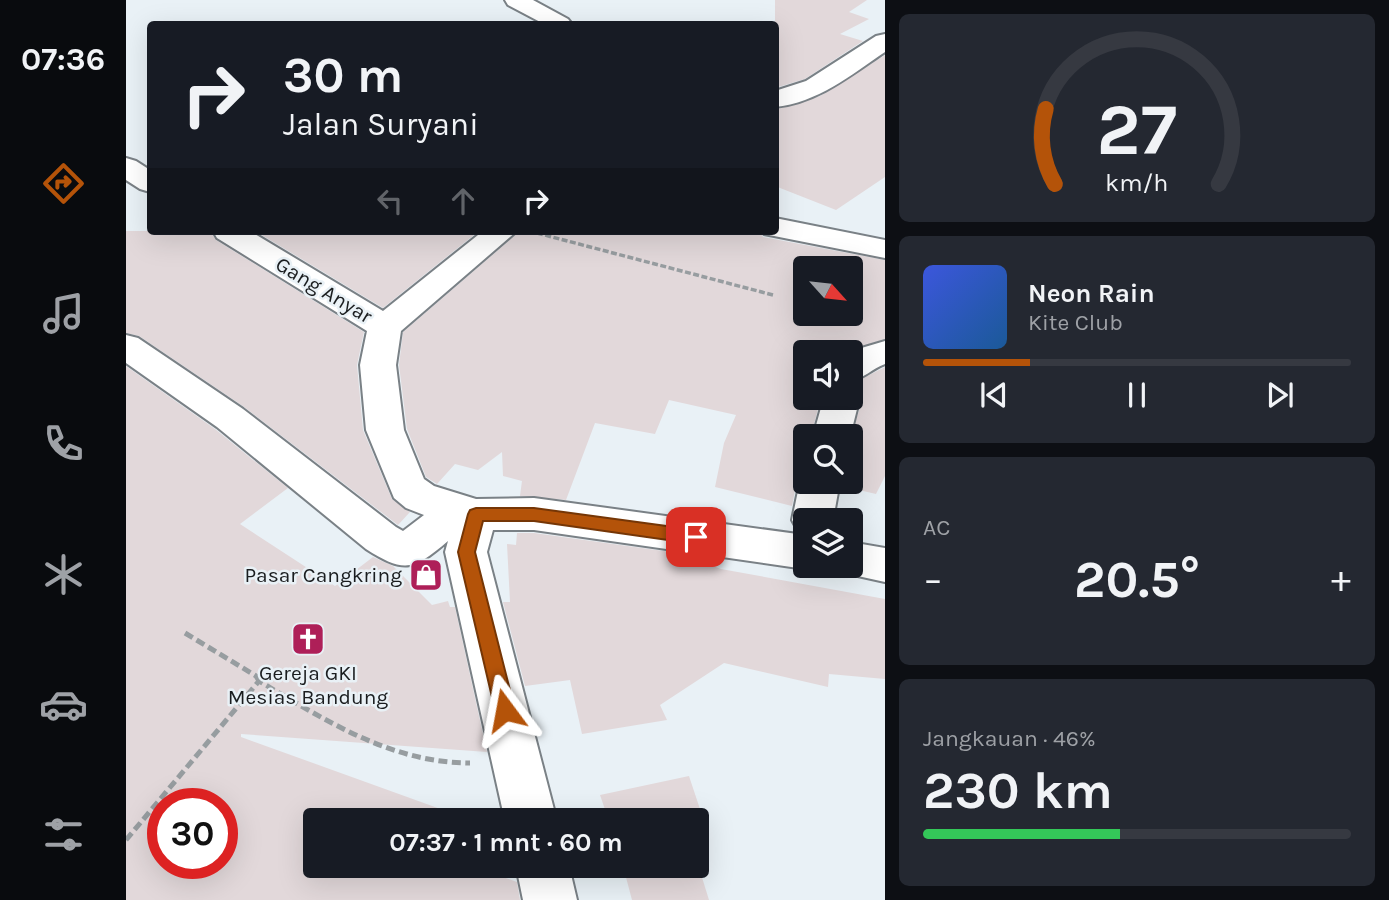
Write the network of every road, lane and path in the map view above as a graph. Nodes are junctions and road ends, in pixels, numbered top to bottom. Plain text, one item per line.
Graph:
1 (516, 0) edge
2 (555, 21) edge
3 (885, 41) edge
4 (779, 99) edge
5 (126, 167) edge
6 (147, 181) edge
7 (779, 228) edge
8 (235, 235) edge
9 (497, 235) edge
10 (544, 235) edge
11 (885, 249) edge
12 (773, 295) dead end
13 (385, 327) junction
14 (126, 346) edge
15 (885, 352) edge
16 (863, 361) edge
17 (467, 513) junction
18 (793, 550) edge
19 (863, 561) edge
20 (885, 565) edge
21 (185, 634) dead end
22 (260, 681) junction
23 (517, 764) junction
24 (528, 808) edge
25 (126, 840) edge
26 (545, 878) edge
27 (550, 900) edge

1 - 2 street
3 - 4 street
5 - 6 street
7 - 11 street
8 - 13 street, Gang Anyar
9 - 13 street
10 - 12 path
13 - 17 street
14 - 17 street
15 - 16 street
17 - 18 street
17 - 23 street
19 - 20 street
21 - 22 path
22 - 23 path
22 - 25 path
23 - 24 street
26 - 27 street

